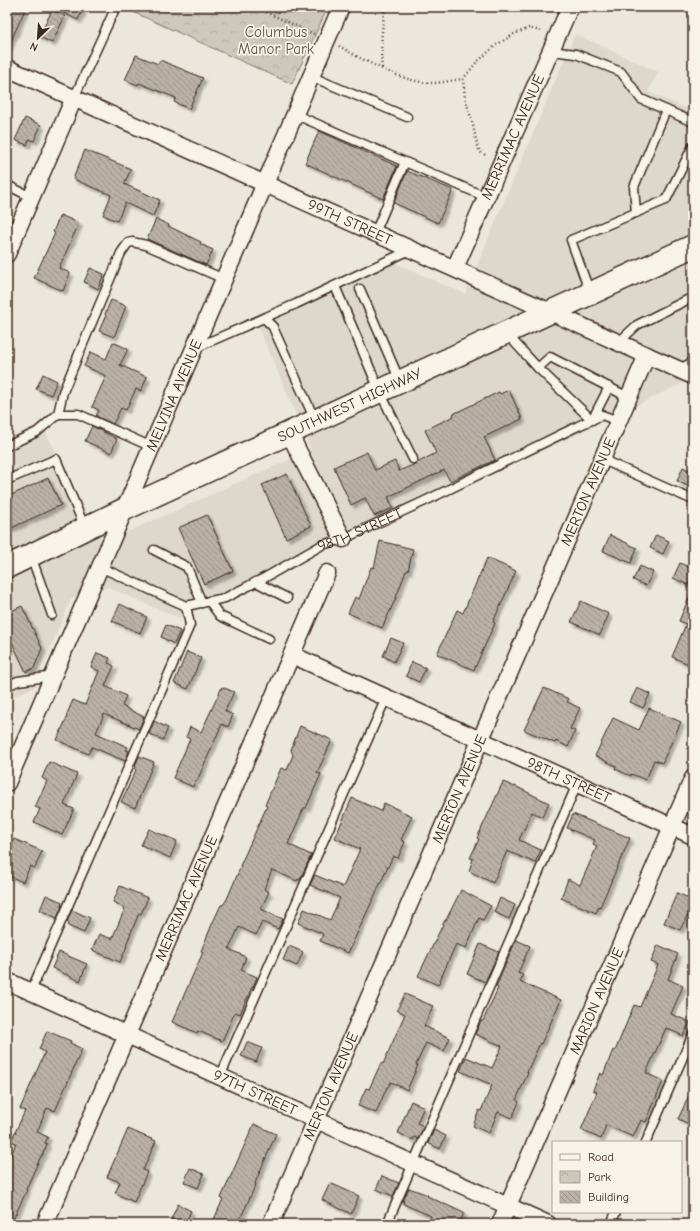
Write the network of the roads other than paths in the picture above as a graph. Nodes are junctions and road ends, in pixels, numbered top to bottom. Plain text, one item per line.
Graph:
1 (341, 7) edge
2 (570, 7) edge
3 (114, 11) dead end
4 (551, 51) junction
5 (7, 68) edge
6 (310, 76) junction
7 (74, 98) junction
8 (666, 110) junction
9 (294, 114) junction
10 (407, 117) dead end
11 (693, 122) edge
12 (693, 146) edge
13 (406, 162) junction
14 (265, 183) junction
15 (7, 185) edge
16 (31, 197) junction
17 (486, 197) junction
18 (636, 213) junction
19 (376, 233) junction
20 (693, 246) edge
21 (412, 249) junction
22 (7, 254) edge
23 (455, 268) junction
24 (224, 279) junction
25 (335, 286) junction
26 (360, 289) dead end
27 (590, 293) junction
28 (693, 297) edge
29 (551, 312) junction
30 (264, 318) junction
31 (506, 333) junction
32 (619, 342) junction
33 (194, 348) junction
34 (646, 355) junction
35 (538, 368) junction
36 (688, 369) edge
37 (400, 381) junction
38 (609, 387) junction
39 (380, 392) junction
40 (628, 397) junction
41 (58, 414) junction
42 (592, 420) junction
43 (315, 421) junction
44 (618, 421) junction
45 (289, 433) junction
46 (7, 446) edge
47 (152, 447) junction
48 (412, 459) dead end
49 (601, 459) junction
50 (7, 480) edge
51 (693, 500) edge
52 (125, 509) junction
53 (86, 529) junction
54 (343, 539) junction
55 (154, 550) dead end
56 (31, 555) junction
57 (7, 567) edge
58 (100, 568) junction
59 (327, 574) dead end
60 (256, 582) junction
61 (287, 598) dead end
62 (205, 602) junction
63 (186, 606) junction
64 (52, 615) dead end
65 (269, 639) dead end
66 (292, 655) junction
67 (54, 676) junction
68 (7, 686) edge
69 (386, 698) junction
70 (480, 740) junction
71 (693, 778) edge
72 (7, 783) edge
73 (577, 784) junction
74 (672, 827) junction
75 (693, 836) edge
76 (7, 980) edge
77 (31, 991) junction
78 (693, 1034) edge
79 (127, 1035) junction
80 (220, 1077) junction
81 (316, 1120) junction
82 (646, 1141) edge
83 (413, 1163) junction
84 (508, 1206) junction
85 (616, 1213) edge
86 (45, 1224) edge
87 (271, 1224) edge
88 (387, 1224) edge
89 (500, 1224) edge
90 (548, 1224) edge
91 (611, 1224) edge

1 - 6 street, MELVINA AVENUE
2 - 4 street, MERRIMAC AVENUE
3 - 7 lane
4 - 8 lane
4 - 17 street, MERRIMAC AVENUE
5 - 7 street, 99TH STREET
6 - 9 street, MELVINA AVENUE
6 - 10 lane
7 - 14 street, 99TH STREET
7 - 16 street
8 - 11 lane
8 - 18 lane
9 - 13 lane
9 - 14 street, MELVINA AVENUE
12 - 18 lane
13 - 17 lane
13 - 19 lane
14 - 19 street, 99TH STREET
14 - 24 street, MELVINA AVENUE
15 - 16 lane
16 - 22 street
17 - 23 street, MERRIMAC AVENUE
18 - 27 lane
19 - 21 street, 99TH STREET
20 - 27 main road, SOUTHWEST HIGHWAY
21 - 23 street, 99TH STREET
21 - 25 lane
23 - 29 street, 99TH STREET
24 - 33 street, MELVINA AVENUE
24 - 41 lane
25 - 30 lane
25 - 39 lane
26 - 37 lane
27 - 29 main road, SOUTHWEST HIGHWAY
28 - 32 lane
29 - 31 main road, SOUTHWEST HIGHWAY
29 - 32 street, 99TH STREET
30 - 33 lane
30 - 43 lane
31 - 35 lane
31 - 37 main road, SOUTHWEST HIGHWAY
32 - 34 street, 99TH STREET
33 - 47 street, MELVINA AVENUE
34 - 36 street, 99TH STREET
34 - 40 street, MERTON AVENUE
35 - 38 lane
35 - 42 lane
37 - 39 main road, SOUTHWEST HIGHWAY
38 - 40 lane
38 - 42 lane
39 - 43 main road, SOUTHWEST HIGHWAY
39 - 48 lane
40 - 44 street, MERTON AVENUE
41 - 46 lane
41 - 47 lane
42 - 44 lane, 98TH STREET
42 - 54 lane, 98TH STREET
43 - 45 main road, SOUTHWEST HIGHWAY
44 - 49 street, MERTON AVENUE
45 - 52 main road, SOUTHWEST HIGHWAY
45 - 54 street
47 - 52 street, MELVINA AVENUE
49 - 51 lane
49 - 70 street, MERTON AVENUE
50 - 53 lane
52 - 53 main road, SOUTHWEST HIGHWAY
52 - 58 street, MELVINA AVENUE
53 - 56 main road, SOUTHWEST HIGHWAY
54 - 60 lane, 98TH STREET
55 - 62 lane
56 - 57 main road, SOUTHWEST HIGHWAY
56 - 64 lane
58 - 63 lane
58 - 67 street, MELVINA AVENUE
59 - 66 street, MERRIMAC AVENUE
60 - 61 lane
60 - 62 lane, 98TH STREET
62 - 63 lane, 98TH STREET
62 - 65 lane
63 - 77 lane
66 - 69 street, 98TH STREET
66 - 79 street, MERRIMAC AVENUE
67 - 68 lane
67 - 72 street, MELVINA AVENUE
69 - 70 street, 98TH STREET
69 - 80 lane
70 - 73 street, 98TH STREET
70 - 81 street, MERTON AVENUE
71 - 74 street, MARION AVENUE
73 - 74 street, 98TH STREET
73 - 83 lane
74 - 75 street, 98TH STREET
74 - 84 street, MARION AVENUE
76 - 77 street, 97TH STREET
77 - 79 street, 97TH STREET
78 - 82 lane
79 - 80 street, 97TH STREET
79 - 86 street, MERRIMAC AVENUE
80 - 81 street, 97TH STREET
81 - 83 street, 97TH STREET
81 - 87 street, MERTON AVENUE
83 - 84 street, 97TH STREET
83 - 88 lane
84 - 89 street, MARION AVENUE
84 - 90 street, 97TH STREET
85 - 91 lane

